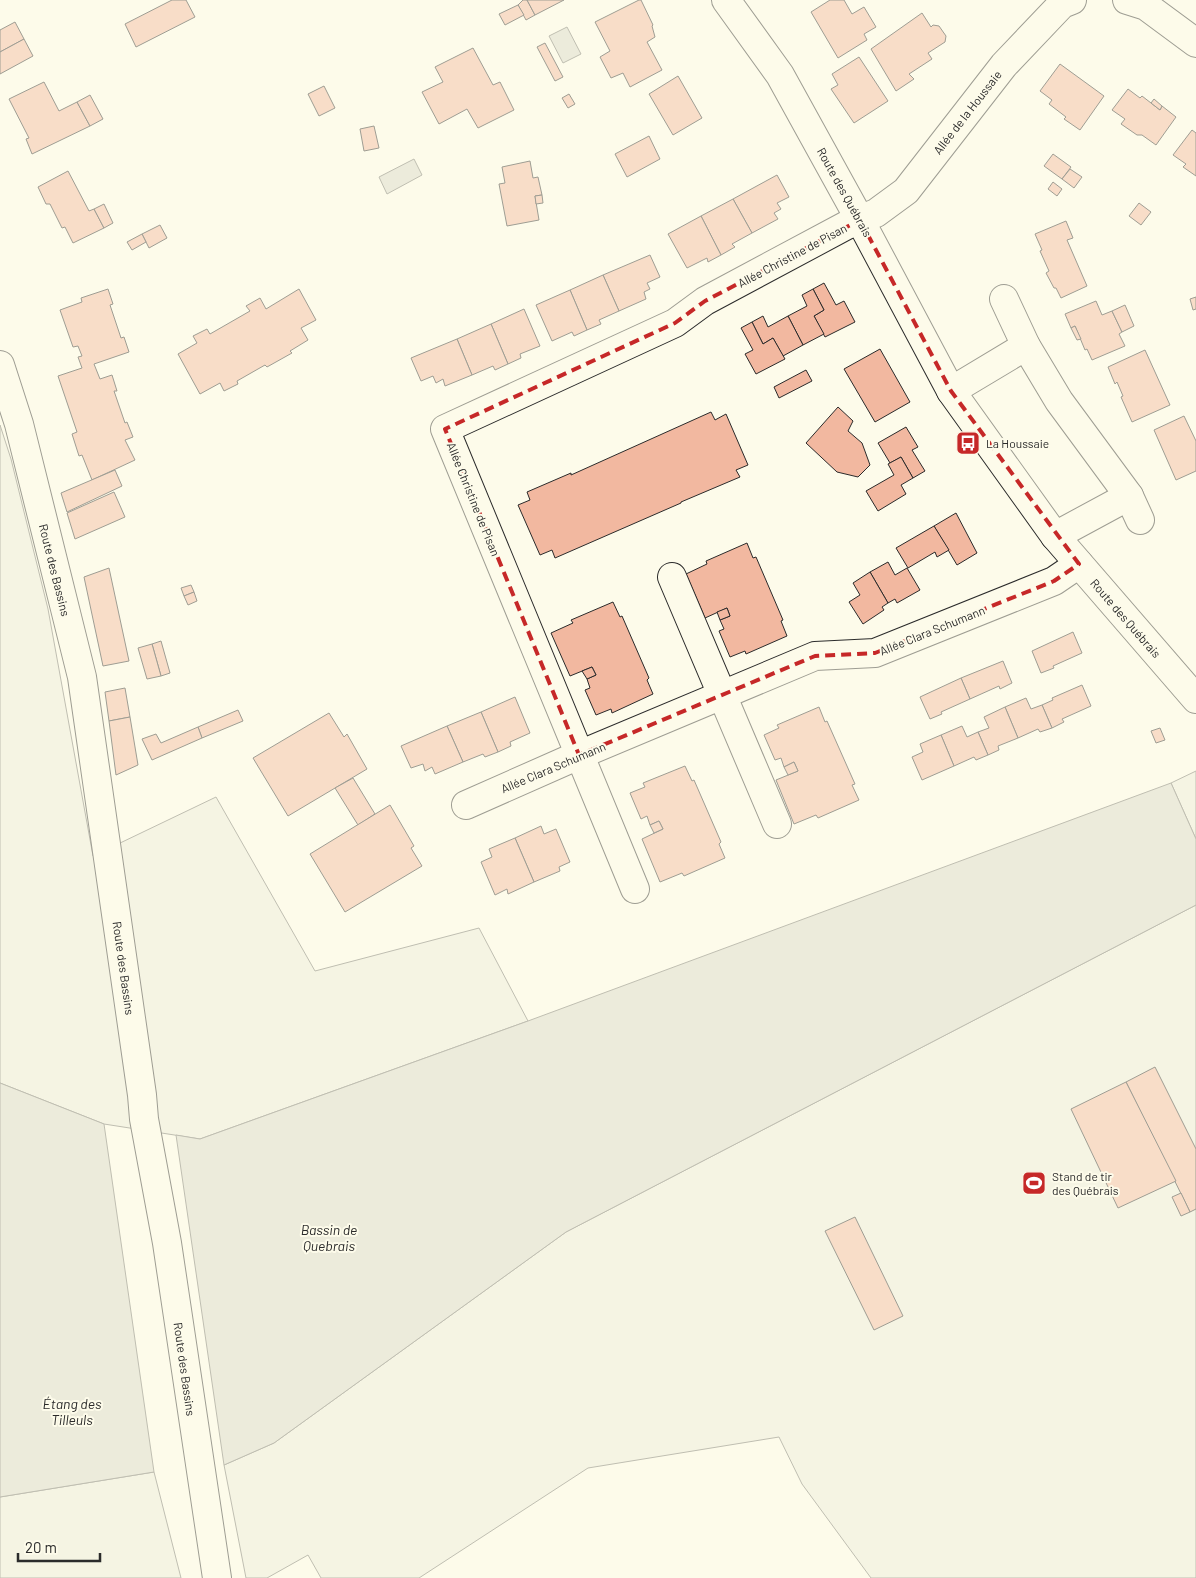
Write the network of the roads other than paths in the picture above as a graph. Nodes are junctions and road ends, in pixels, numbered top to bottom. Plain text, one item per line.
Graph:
1 (726, 0) edge
2 (1072, 0) edge
3 (1127, 0) edge
4 (1196, 43) edge
5 (860, 220) junction
6 (1004, 299) dead end
7 (1026, 346) junction
8 (0, 365) edge
9 (951, 392) junction
10 (1128, 496) junction
11 (1140, 520) dead end
12 (1056, 536) junction
13 (1079, 564) junction
14 (672, 577) dead end
15 (723, 695) junction
16 (1196, 699) edge
17 (579, 756) junction
18 (466, 805) dead end
19 (777, 824) dead end
20 (635, 889) dead end
21 (217, 1578) edge

1 - 5 street, Route des Québrais
2 - 5 street, Allée de la Houssaie
3 - 4 street
5 - 9 street, Route des Québrais
5 - 17 street, Allée Christine de Pisan
6 - 7 street
7 - 9 street
7 - 10 street
8 - 21 street, Route des Bassins
9 - 12 street, Route des Québrais
10 - 11 street
10 - 12 street
12 - 13 street, Route des Québrais
13 - 15 street, Allée Clara Schumann
13 - 16 street, Route des Québrais
14 - 15 street
15 - 17 street, Allée Clara Schumann
15 - 19 street
17 - 18 street, Allée Clara Schumann
17 - 20 street, Allée Christine de Pisan

